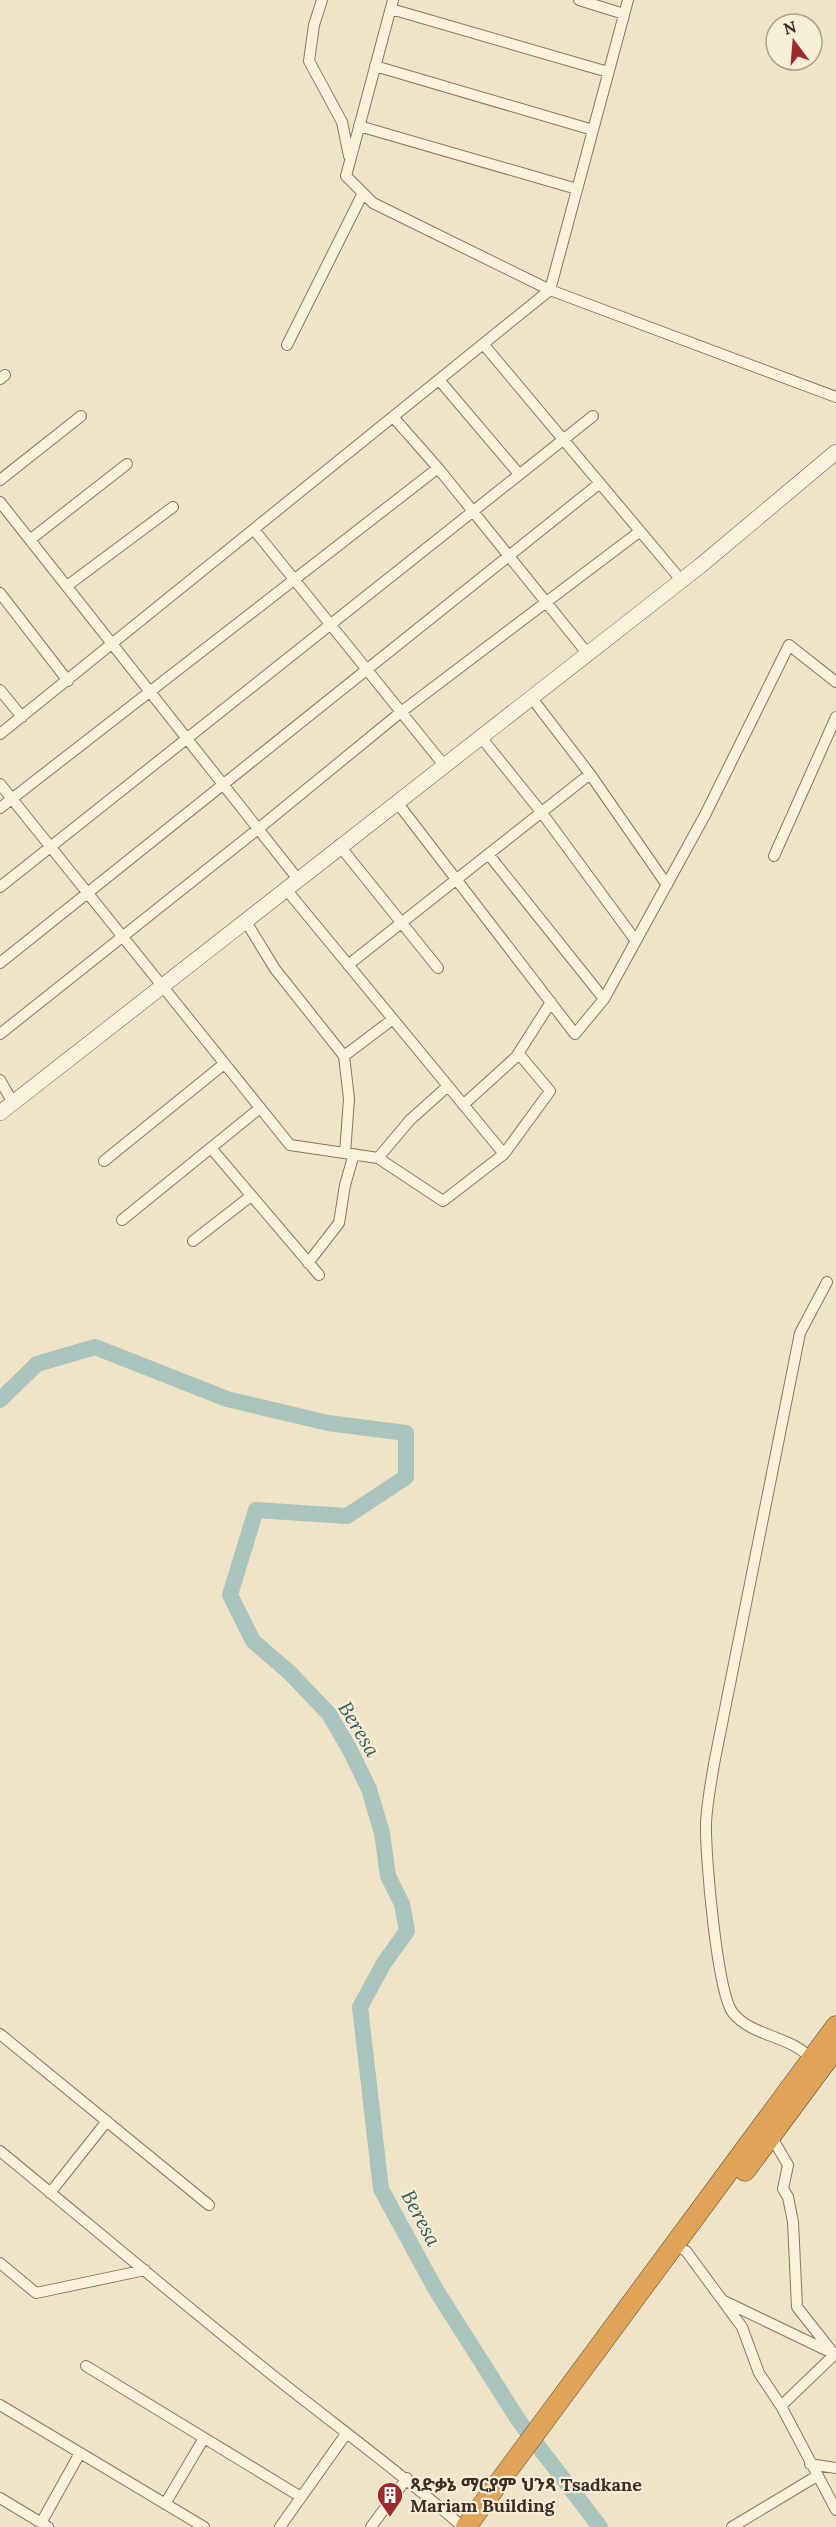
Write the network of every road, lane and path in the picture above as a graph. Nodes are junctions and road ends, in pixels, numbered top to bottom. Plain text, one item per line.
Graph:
1 (322, 0) edge
2 (579, 0) edge
3 (628, 0) edge
4 (392, 4) edge
5 (624, 14) junction
6 (375, 66) junction
7 (608, 72) junction
8 (359, 126) junction
9 (593, 130) junction
10 (350, 160) junction
11 (577, 189) junction
12 (363, 193) junction
13 (550, 290) junction
14 (287, 345) dead end
15 (484, 345) junction
16 (440, 381) junction
17 (836, 397) edge
18 (81, 416) dead end
19 (593, 416) dead end
20 (394, 418) junction
21 (563, 439) junction
22 (836, 452) edge
23 (127, 464) dead end
24 (438, 468) junction
25 (519, 474) junction
26 (0, 480) edge
27 (600, 483) junction
28 (0, 502) edge
29 (173, 507) dead end
30 (473, 511) junction
31 (255, 531) junction
32 (639, 532) junction
33 (32, 540) junction
34 (509, 555) junction
35 (294, 580) junction
36 (681, 580) junction
37 (68, 586) junction
38 (0, 593) edge
39 (547, 603) junction
40 (330, 624) junction
41 (113, 645) junction
42 (587, 653) junction
43 (366, 669) junction
44 (68, 681) junction
45 (836, 682) edge
46 (0, 690) edge
47 (150, 692) junction
48 (531, 697) junction
49 (401, 712) junction
50 (22, 717) junction
51 (836, 717) edge
52 (0, 735) edge
53 (480, 736) junction
54 (187, 739) junction
55 (443, 764) junction
56 (590, 774) junction
57 (0, 784) edge
58 (223, 785) junction
59 (12, 799) junction
60 (396, 801) junction
61 (0, 808) edge
62 (542, 813) junction
63 (258, 829) junction
64 (339, 845) junction
65 (50, 847) junction
66 (489, 855) junction
67 (774, 856) dead end
68 (297, 878) junction
69 (458, 880) junction
70 (667, 885) junction
71 (0, 887) edge
72 (285, 888) junction
73 (88, 894) junction
74 (245, 920) junction
75 (402, 923) junction
76 (122, 936) junction
77 (636, 941) junction
78 (0, 963) edge
79 (348, 965) junction
80 (438, 968) dead end
81 (161, 985) junction
82 (604, 999) junction
83 (551, 1002) junction
84 (393, 1019) junction
85 (0, 1034) edge
86 (519, 1054) junction
87 (344, 1056) junction
88 (224, 1064) junction
89 (0, 1080) edge
90 (448, 1086) junction
91 (13, 1103) junction
92 (463, 1104) junction
93 (260, 1108) junction
94 (0, 1113) edge
95 (211, 1148) junction
96 (349, 1154) junction
97 (504, 1154) junction
98 (378, 1158) junction
99 (104, 1161) dead end
100 (251, 1196) junction
101 (122, 1220) dead end
102 (193, 1241) dead end
103 (309, 1263) junction
104 (319, 1275) dead end
105 (827, 1282) dead end
106 (836, 2026) edge
107 (0, 2034) edge
108 (836, 2048) edge
109 (815, 2064) junction
110 (107, 2121) junction
111 (771, 2136) junction
112 (0, 2151) edge
113 (50, 2193) junction
114 (209, 2205) dead end
115 (680, 2249) junction
116 (0, 2263) edge
117 (145, 2270) junction
118 (723, 2301) junction
119 (835, 2354) edge
120 (86, 2366) dead end
121 (0, 2405) edge
122 (781, 2406) junction
123 (346, 2434) junction
124 (204, 2438) junction
125 (80, 2454) junction
126 (810, 2464) junction
127 (836, 2468) edge
128 (515, 2471) junction
129 (817, 2476) junction
130 (407, 2478) junction
131 (301, 2497) junction
132 (0, 2498) edge
133 (165, 2504) junction
134 (836, 2510) edge
135 (45, 2525) edge
136 (204, 2527) edge
137 (280, 2527) edge
138 (371, 2527) edge
139 (464, 2527) edge
140 (481, 2527) edge
141 (732, 2527) edge

1 - 10 street
2 - 5 street
3 - 5 street
4 - 6 street
4 - 7 street
5 - 7 street
6 - 8 street
6 - 9 street
7 - 9 street
8 - 10 street
8 - 11 street
9 - 11 street
10 - 12 street
11 - 13 street
12 - 13 street
12 - 14 street
13 - 15 street
13 - 17 street
15 - 16 street
15 - 21 street
16 - 20 street
16 - 25 street
18 - 26 street
19 - 21 street
20 - 24 street
20 - 31 street
21 - 25 street
21 - 27 street
22 - 36 street
23 - 33 street
24 - 30 street
24 - 35 street
25 - 30 street
27 - 32 street
27 - 34 street
28 - 33 street
29 - 37 street
30 - 34 street
30 - 40 street
31 - 35 street
31 - 41 street
32 - 36 street
32 - 39 street
33 - 37 street
34 - 39 street
34 - 43 street
35 - 40 street
35 - 47 street
36 - 42 street
37 - 41 street
38 - 44 street
39 - 42 street
39 - 49 street
40 - 43 street
40 - 54 street
41 - 44 street
41 - 47 street
42 - 48 street
43 - 49 street
43 - 58 street
44 - 50 street
45 - 70 street
46 - 50 street
47 - 54 street
47 - 59 street
48 - 53 street
48 - 56 street
49 - 55 street
49 - 63 street
50 - 52 street
51 - 67 street
53 - 55 street
53 - 62 street
54 - 58 street
54 - 65 street
55 - 60 street
56 - 62 street
56 - 70 street
57 - 59 street
58 - 63 street
58 - 73 street
59 - 61 street
59 - 65 street
60 - 64 street
60 - 69 street
62 - 66 street
62 - 77 street
63 - 68 street
63 - 76 street
64 - 68 street
64 - 75 street
65 - 71 street
65 - 73 street
66 - 69 street
66 - 82 street
68 - 72 street
69 - 75 street
69 - 83 street
70 - 77 street
72 - 74 street
72 - 79 street
73 - 76 street
73 - 78 street
74 - 81 street
74 - 87 street
75 - 79 street
75 - 80 street
76 - 81 street
76 - 85 street
77 - 82 street
79 - 84 street
81 - 88 street
81 - 91 street
82 - 83 street
83 - 86 street
84 - 87 street
84 - 90 street
86 - 92 street
86 - 97 street
87 - 96 street
88 - 93 street
88 - 99 street
89 - 91 street
90 - 92 street
90 - 98 street
91 - 94 street
92 - 97 street
93 - 95 street
93 - 96 street
95 - 100 street
95 - 101 street
96 - 98 street
96 - 103 street
97 - 98 street
100 - 102 street
100 - 103 street
103 - 104 street
105 - 109 street
106 - 109 highway
107 - 110 street
108 - 109 highway
109 - 111 highway
109 - 115 highway
110 - 113 street
110 - 114 street
111 - 115 highway
111 - 119 street
112 - 113 street
113 - 117 street
115 - 118 street
115 - 128 highway
116 - 117 street
117 - 123 street
118 - 119 street
118 - 122 street
119 - 122 street
120 - 124 street
121 - 125 street
122 - 126 street
123 - 130 street
123 - 131 street
124 - 131 street
124 - 133 street
125 - 133 street
125 - 135 street
126 - 127 street
126 - 129 street
128 - 139 highway
128 - 140 highway
129 - 134 street
129 - 141 street
130 - 138 street
130 - 139 street
131 - 137 street
132 - 135 street
133 - 136 street

